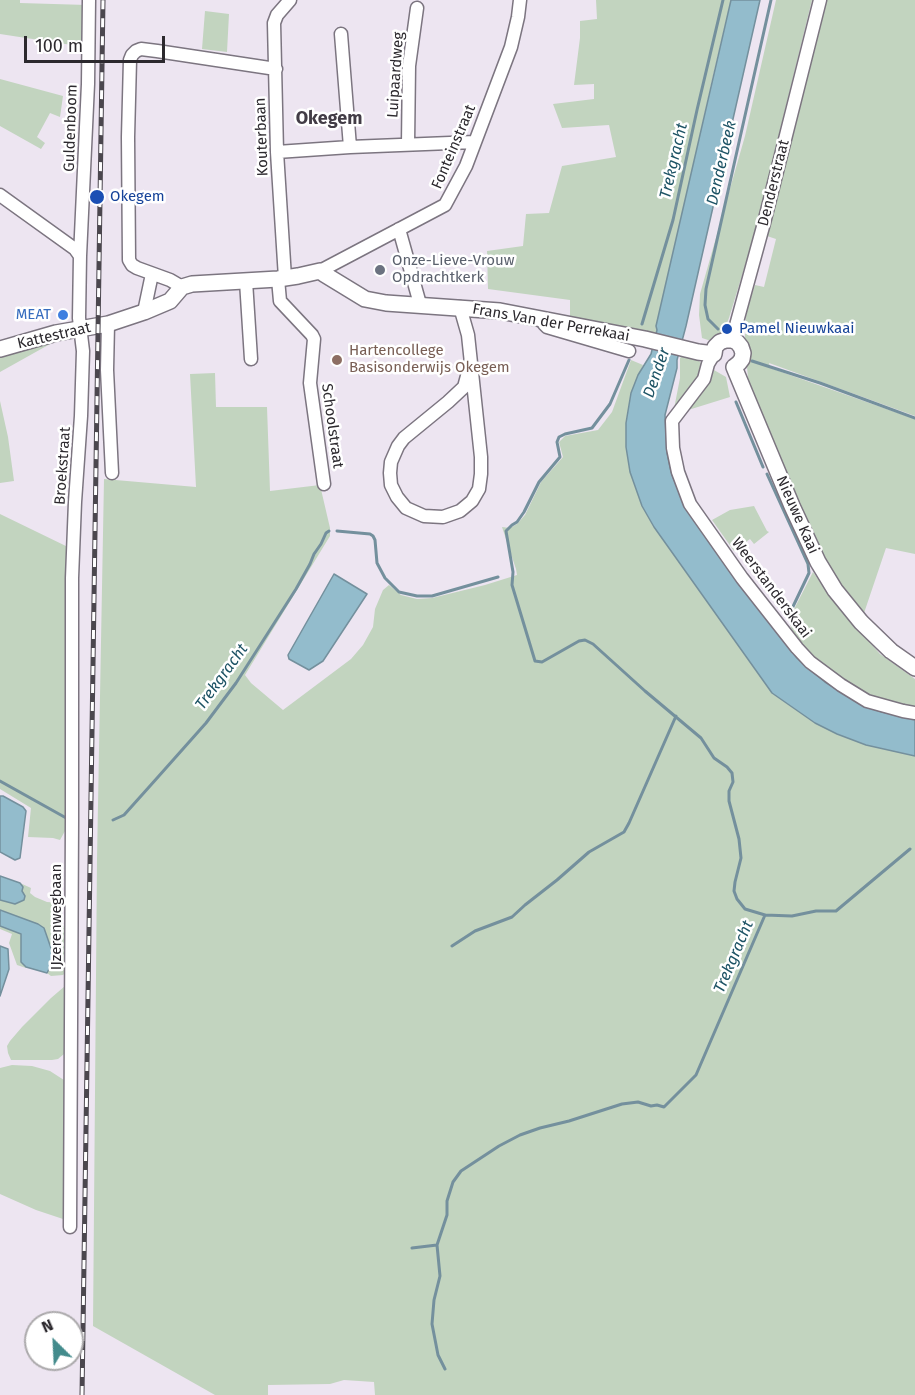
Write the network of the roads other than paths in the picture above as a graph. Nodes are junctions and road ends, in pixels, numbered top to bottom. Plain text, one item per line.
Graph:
1 (89, 0) edge
2 (520, 0) edge
3 (820, 0) edge
4 (284, 2) edge
5 (417, 8) dead end
6 (341, 34) dead end
7 (276, 69) junction
8 (475, 142) junction
9 (408, 144) junction
10 (350, 147) junction
11 (277, 152) junction
12 (0, 195) edge
13 (399, 229) junction
14 (80, 256) junction
15 (320, 271) junction
16 (152, 274) junction
17 (282, 278) junction
18 (246, 281) junction
19 (182, 287) junction
20 (420, 304) junction
21 (466, 308) junction
22 (144, 312) junction
23 (536, 318) junction
24 (108, 324) junction
25 (80, 328) junction
26 (732, 340) junction
27 (0, 349) edge
28 (628, 351) dead end
29 (714, 354) junction
30 (251, 359) dead end
31 (470, 365) junction
32 (734, 367) junction
33 (112, 473) dead end
34 (324, 484) dead end
35 (72, 607) joint
36 (915, 668) edge
37 (915, 713) edge
38 (70, 1227) dead end

1 - 14 street, Guldenboom
2 - 8 street, Fonteinstraat
3 - 26 street, Denderstraat
4 - 7 street, Kouterbaan
5 - 9 street, Luipaardweg
6 - 10 street
7 - 11 street, Kouterbaan
7 - 16 street
8 - 9 street
8 - 13 street, Fonteinstraat
9 - 10 street
10 - 11 street
11 - 17 street, Kouterbaan
12 - 14 street
13 - 15 street, Fonteinstraat
13 - 20 street
14 - 25 street, Guldenboom
15 - 17 main road
15 - 20 main road, Frans Van der Perrekaai
16 - 19 street
16 - 22 street
17 - 18 main road
17 - 34 street, Schoolstraat
18 - 19 main road
18 - 30 street
19 - 22 main road, Kattestraat
20 - 21 main road, Frans Van der Perrekaai
21 - 23 main road, Frans Van der Perrekaai
21 - 31 street
22 - 24 main road, Kattestraat
23 - 28 street, Frans Van der Perrekaai
23 - 29 main road, Frans Van der Perrekaai
24 - 25 main road, Kattestraat
24 - 33 street
25 - 27 main road, Kattestraat
25 - 35 street, Broekstraat
26 - 29 main road
26 - 32 main road, Nieuwe Kaai
29 - 32 main road, Frans Van der Perrekaai
29 - 37 street, Weerstanderskaai
31 - 31 street
32 - 36 main road, Nieuwe Kaai
35 - 38 street, IJzerenwegbaan

